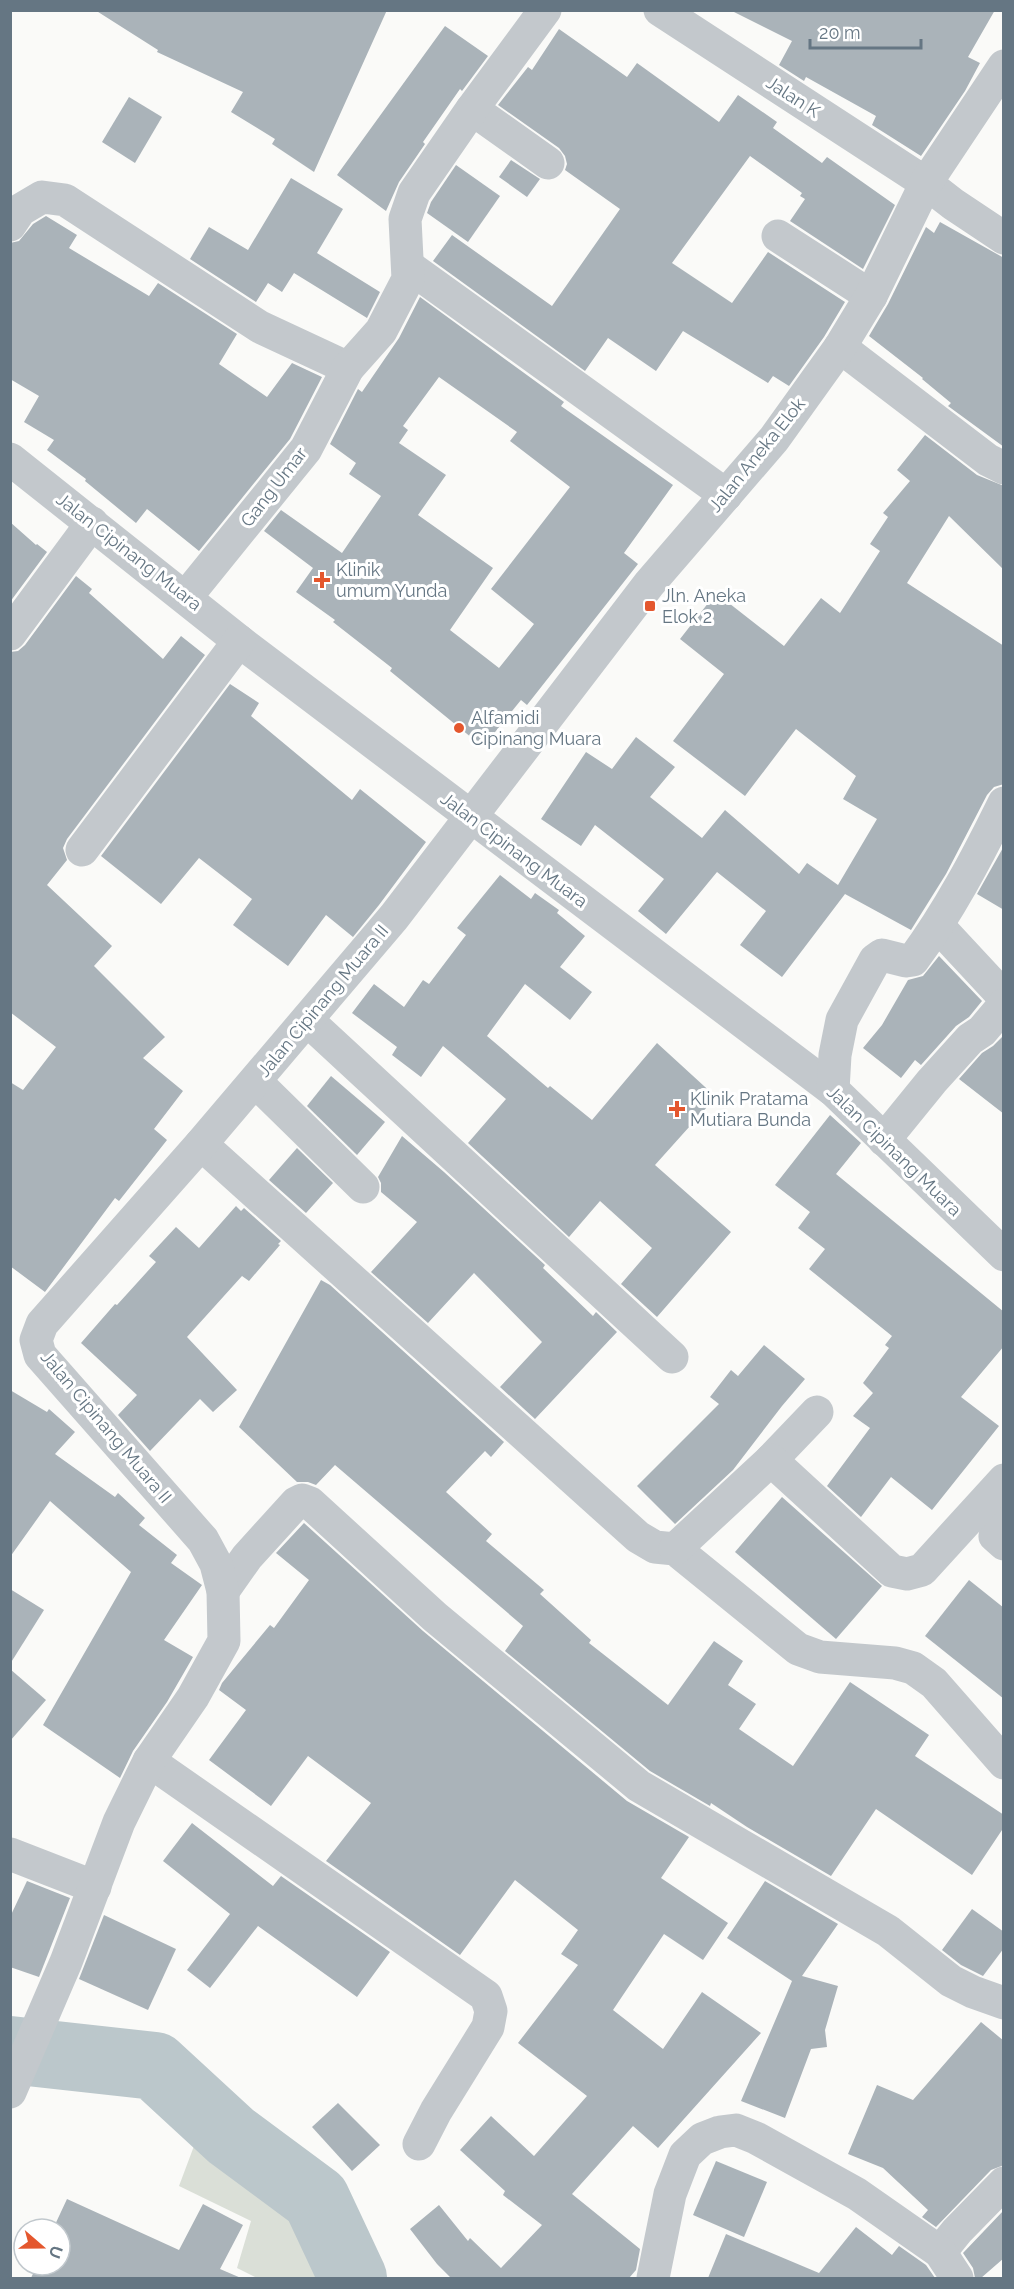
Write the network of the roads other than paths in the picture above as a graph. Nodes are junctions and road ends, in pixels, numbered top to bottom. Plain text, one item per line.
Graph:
1 (545, 10) edge
2 (660, 10) edge
3 (1004, 66) edge
4 (472, 109) junction
5 (548, 163) dead end
6 (926, 183) junction
7 (10, 225) edge
8 (778, 236) dead end
9 (1004, 238) edge
10 (408, 266) junction
11 (871, 296) junction
12 (840, 347) junction
13 (348, 368) junction
14 (10, 459) edge
15 (1004, 468) edge
16 (726, 495) junction
17 (92, 523) junction
18 (186, 597) junction
19 (10, 634) edge
20 (239, 641) junction
21 (1004, 803) edge
22 (471, 818) junction
23 (82, 850) dead end
24 (938, 926) junction
25 (1004, 997) edge
26 (1004, 1005) edge
27 (307, 1020) junction
28 (255, 1081) junction
29 (833, 1090) junction
30 (884, 1140) junction
31 (201, 1144) junction
32 (363, 1186) dead end
33 (1004, 1255) edge
34 (23, 1340) edge
35 (672, 1357) dead end
36 (817, 1412) dead end
37 (771, 1460) junction
38 (1004, 1480) edge
39 (1004, 1518) edge
40 (1004, 1544) edge
41 (675, 1549) junction
42 (223, 1591) junction
43 (149, 1761) junction
44 (1004, 1763) edge
45 (10, 1854) edge
46 (95, 1887) junction
47 (1004, 2003) edge
48 (10, 2092) edge
49 (420, 2144) dead end
50 (1004, 2183) edge
51 (949, 2265) edge
52 (653, 2278) edge

1 - 4 street, Gang Umar
2 - 6 street, Jalan K
3 - 6 street, Jalan Aneka Elok
4 - 5 street
4 - 10 street, Gang Umar
6 - 9 street, Jalan K
6 - 11 street, Jalan Aneka Elok
7 - 13 street
8 - 11 street
10 - 13 street, Gang Umar
10 - 16 street
11 - 12 street, Jalan Aneka Elok
12 - 15 street
12 - 16 street, Jalan Aneka Elok
13 - 18 street, Gang Umar
14 - 17 street, Jalan Cipinang Muara
16 - 22 street, Jalan Aneka Elok
17 - 18 street, Jalan Cipinang Muara
17 - 19 street
18 - 20 street, Jalan Cipinang Muara
20 - 22 street, Jalan Cipinang Muara
20 - 23 street
21 - 24 street
22 - 27 street, Jalan Cipinang Muara II
22 - 29 street, Jalan Cipinang Muara
24 - 25 street
24 - 29 street
26 - 30 street
27 - 28 street, Jalan Cipinang Muara II
27 - 35 street
28 - 31 street, Jalan Cipinang Muara II
28 - 32 street
29 - 30 street, Jalan Cipinang Muara
30 - 33 street, Jalan Cipinang Muara
31 - 34 street, Jalan Cipinang Muara II
31 - 41 street
34 - 42 street, Jalan Cipinang Muara II
36 - 37 street
37 - 38 street
37 - 41 street
39 - 40 street
41 - 44 street
42 - 43 street, Jalan Cipinang Muara II
42 - 47 street
43 - 46 street, Jalan Cipinang Muara II
43 - 49 street
45 - 46 street
46 - 48 street, Jalan Cipinang Muara II
50 - 51 street
51 - 52 street

